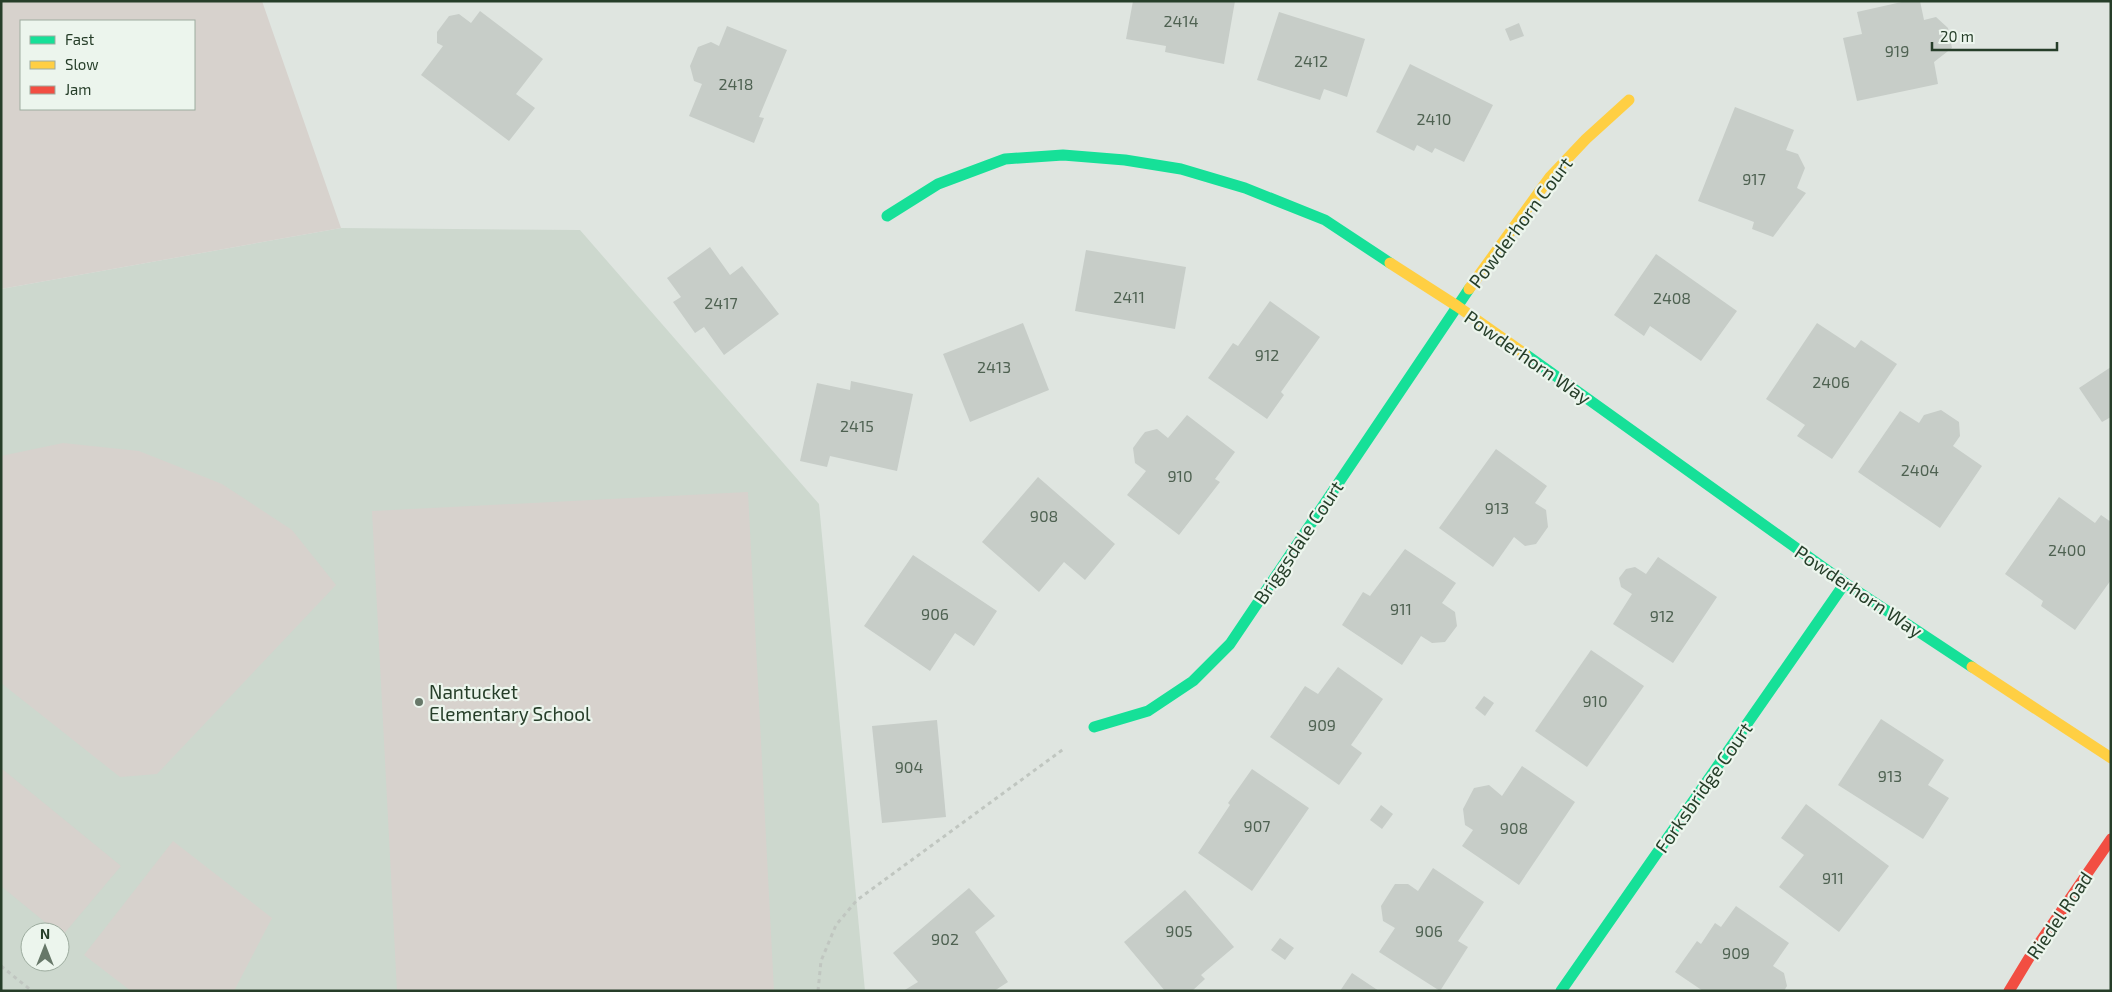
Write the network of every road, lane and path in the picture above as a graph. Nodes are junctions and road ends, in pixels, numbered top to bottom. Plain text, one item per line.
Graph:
1 (1629, 100) dead end
2 (887, 216) dead end
3 (1457, 306) junction
4 (1845, 583) junction
5 (1094, 727) joint
6 (2111, 758) edge
7 (2111, 839) edge
8 (1, 966) edge
9 (32, 991) edge
10 (818, 991) edge
11 (1561, 991) edge
12 (2009, 991) edge

1 - 3 street, Powderhorn Court
2 - 3 street, Powderhorn Way
3 - 4 street, Powderhorn Way
3 - 5 street, Briggsdale Court
4 - 6 street, Powderhorn Way
4 - 11 street, Forksbridge Court
5 - 10 path
7 - 12 street, Riedel Road
8 - 9 path

